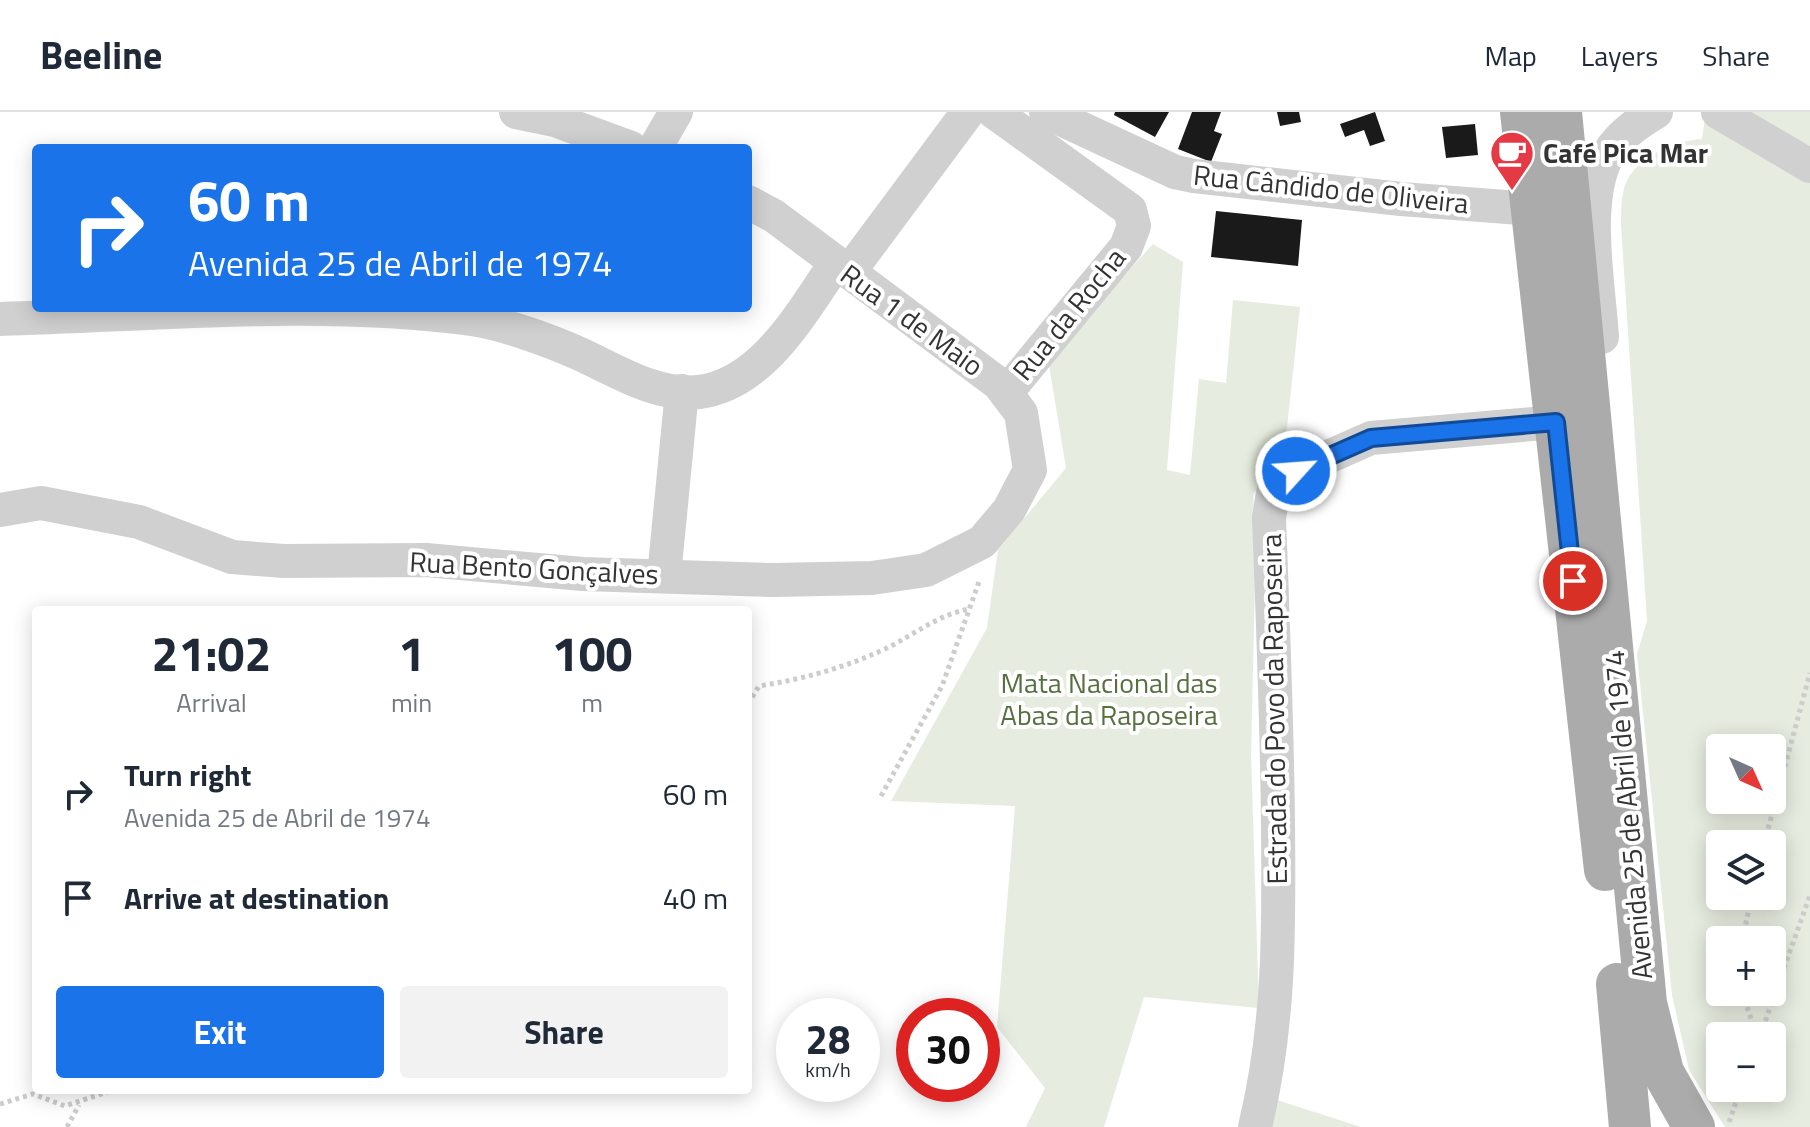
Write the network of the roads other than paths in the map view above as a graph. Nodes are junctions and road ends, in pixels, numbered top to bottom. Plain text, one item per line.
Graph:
1 (516, 112) edge
2 (676, 112) edge
3 (968, 112) edge
4 (994, 112) edge
5 (1046, 112) edge
6 (1656, 112) edge
7 (1718, 112) edge
8 (1533, 114) edge
9 (620, 144) edge
10 (657, 144) edge
11 (1810, 166) edge
12 (752, 204) edge
13 (1533, 209) junction
14 (842, 268) junction
15 (240, 312) edge
16 (382, 312) edge
17 (0, 319) edge
18 (682, 391) junction
19 (1006, 393) junction
20 (1556, 422) junction
21 (1030, 470) joint
22 (0, 510) edge
23 (664, 576) junction
24 (1612, 637) junction
25 (1255, 1127) edge
26 (1630, 1127) edge
27 (1694, 1127) edge

1 - 9 street
2 - 10 street
3 - 14 street
4 - 19 street, Rua da Rocha
5 - 13 street, Rua Cândido de Oliveira
6 - 24 street
7 - 11 street
8 - 13 main road, Avenida 25 de Abril de 1974
8 - 24 main road, Avenida 25 de Abril de 1974
12 - 14 street, Rua 1 de Maio
13 - 20 main road, Avenida 25 de Abril de 1974
14 - 18 street
14 - 19 street, Rua 1 de Maio
15 - 17 street
16 - 18 street
18 - 23 street
19 - 21 street, Rua 1 de Maio
20 - 25 street, Estrada do Povo da Raposeira
20 - 26 main road, Avenida 25 de Abril de 1974
21 - 23 street, Rua Bento Gonçalves
22 - 23 street, Rua Bento Gonçalves
24 - 27 main road, Avenida 25 de Abril de 1974

